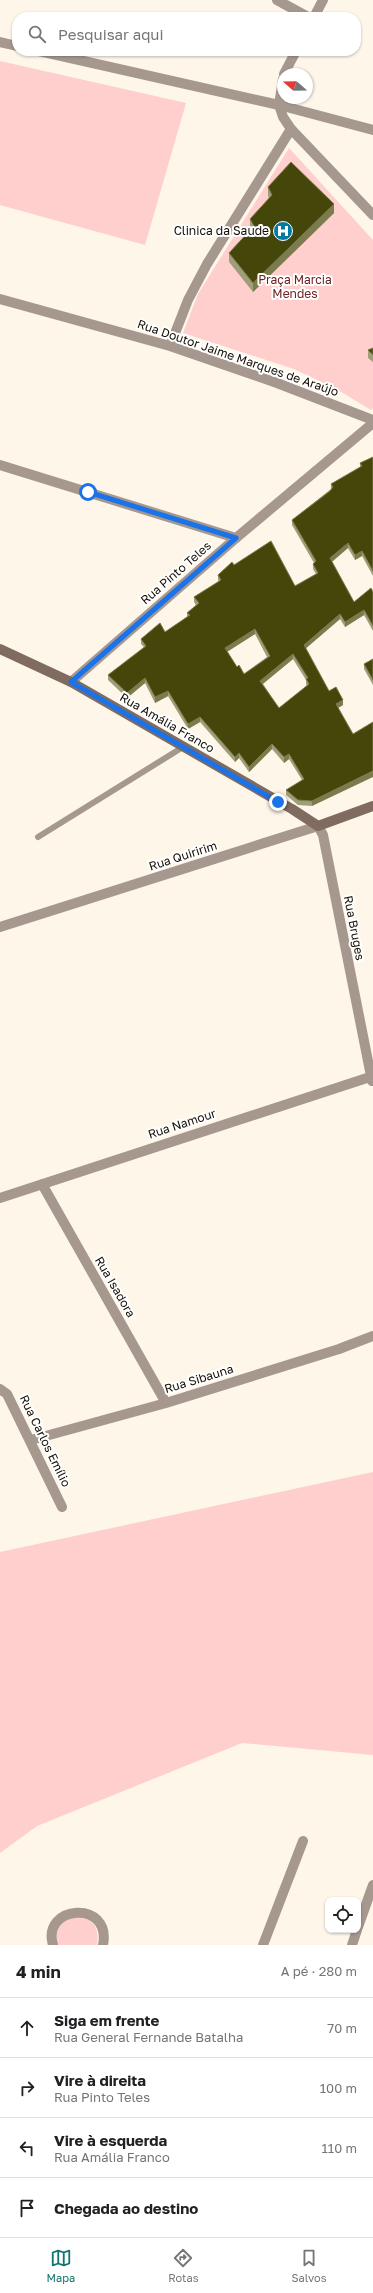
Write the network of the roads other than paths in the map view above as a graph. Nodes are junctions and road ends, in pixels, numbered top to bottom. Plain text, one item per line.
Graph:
1 (277, 0) edge
2 (323, 0) edge
3 (299, 12) edge
4 (317, 12) edge
5 (0, 42) edge
6 (12, 45) edge
7 (61, 56) edge
8 (293, 56) edge
9 (287, 68) edge
10 (279, 105) junction
11 (291, 129) junction
12 (373, 130) edge
13 (373, 215) edge
14 (0, 299) edge
15 (170, 346) junction
16 (373, 422) edge
17 (0, 465) edge
18 (236, 538) junction
19 (0, 649) edge
20 (71, 682) junction
21 (183, 747) junction
22 (373, 806) edge
23 (318, 826) junction
24 (38, 837) dead end
25 (0, 927) edge
26 (372, 1078) edge
27 (42, 1184) junction
28 (0, 1198) edge
29 (373, 1336) edge
30 (0, 1389) edge
31 (166, 1403) junction
32 (31, 1440) junction
33 (62, 1507) dead end
34 (304, 1841) dead end
35 (373, 1885) edge
36 (361, 1920) edge
37 (356, 1933) edge
38 (54, 1945) edge
39 (103, 1945) edge
40 (263, 1945) edge
41 (352, 1945) edge

1 - 3 street
2 - 4 street
5 - 6 street
7 - 10 street
8 - 9 street
10 - 11 street
10 - 12 street
11 - 13 street
11 - 15 street
14 - 15 street, Rua Doutor Jaime Marques de Araújo
15 - 16 street, Rua Doutor Jaime Marques de Araújo
16 - 18 street, Rua Pinto Teles
17 - 18 street
18 - 20 street, Rua Pinto Teles
19 - 20 main road, Rua Amália Franco
20 - 21 main road, Rua Amália Franco
21 - 23 main road, Rua Amália Franco
21 - 24 lane
22 - 23 main road, Rua Quiririm
23 - 25 street, Rua Quiririm
23 - 26 street, Rua Bruges
26 - 27 street, Rua Namour
27 - 28 street, Rua Namour
27 - 31 street, Rua Isadora
29 - 31 street, Rua Sibauna
30 - 32 street, Rua Carlos Emílio
31 - 32 street, Rua Sibauna
32 - 33 street, Rua Carlos Emílio
34 - 40 street
35 - 36 street
37 - 41 street
38 - 39 street

